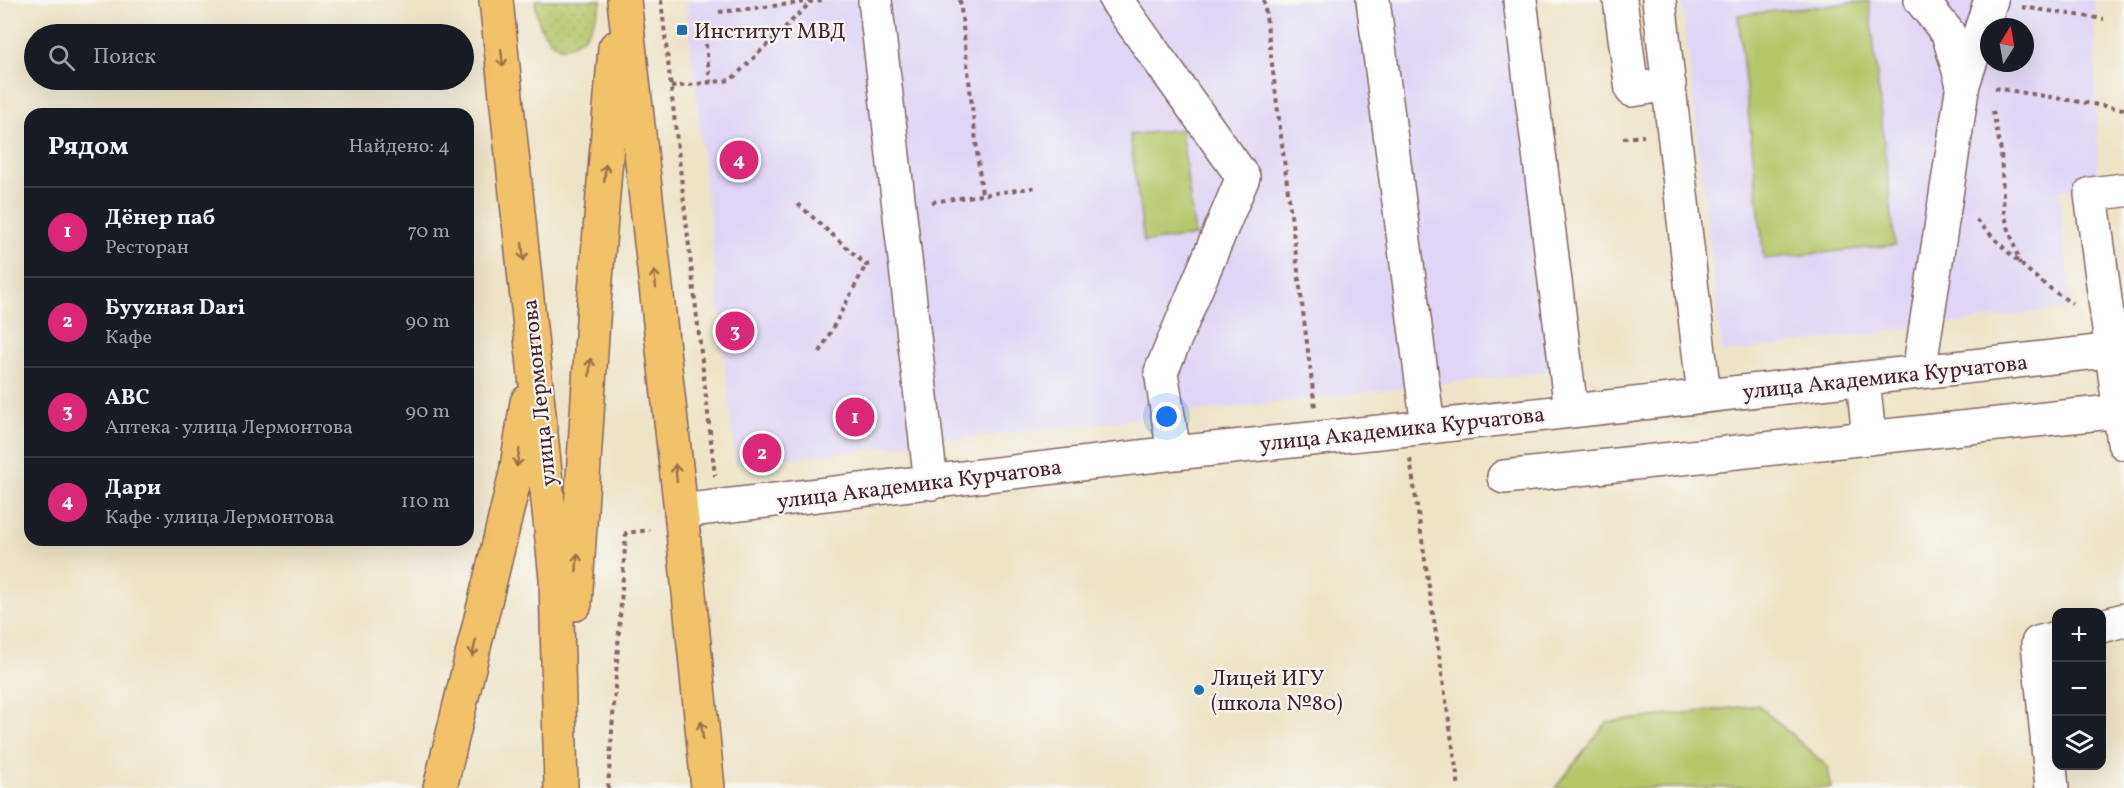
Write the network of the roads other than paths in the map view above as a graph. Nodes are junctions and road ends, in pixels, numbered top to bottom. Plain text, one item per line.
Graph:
1 (496, 0) edge
2 (619, 0) edge
3 (624, 0) edge
4 (875, 0) edge
5 (1116, 0) edge
6 (1373, 0) edge
7 (1520, 0) edge
8 (1620, 0) edge
9 (1659, 0) edge
10 (1921, 0) edge
11 (1990, 1) edge
12 (1669, 84) junction
13 (1976, 86) junction
14 (2124, 190) edge
15 (2115, 341) edge
16 (534, 359) junction
17 (1919, 372) junction
18 (1863, 378) junction
19 (1704, 396) junction
20 (1571, 410) junction
21 (2120, 411) junction
22 (1416, 428) junction
23 (1869, 438) junction
24 (2124, 443) edge
25 (1174, 453) junction
26 (1504, 477) dead end
27 (931, 483) junction
28 (681, 519) junction
29 (2124, 620) edge
30 (2106, 625) edge
31 (2052, 639) edge
32 (440, 788) edge
33 (562, 788) edge
34 (708, 788) edge
35 (2052, 788) edge

1 -> 16 main road, улица Лермонтова
33 -> 2 main road, улица Лермонтова
28 -> 3 main road
4 - 27 street
5 - 25 street
6 - 22 street
7 - 20 street
8 - 12 street
9 - 12 street
10 - 13 street
11 - 13 street
12 - 19 street
13 - 17 street
14 - 15 street
15 - 17 street, улица Академика Курчатова
15 - 21 street
16 -> 32 main road
16 - 33 main road, улица Лермонтова
17 - 18 street, улица Академика Курчатова
18 - 19 street, улица Академика Курчатова
18 - 23 street
19 - 20 street, улица Академика Курчатова
20 - 22 street, улица Академика Курчатова
21 - 23 street
21 - 24 street
22 - 25 street, улица Академика Курчатова
23 - 26 street
25 - 27 street, улица Академика Курчатова
27 - 28 street, улица Академика Курчатова
34 -> 28 main road
29 - 30 street
31 - 35 street

